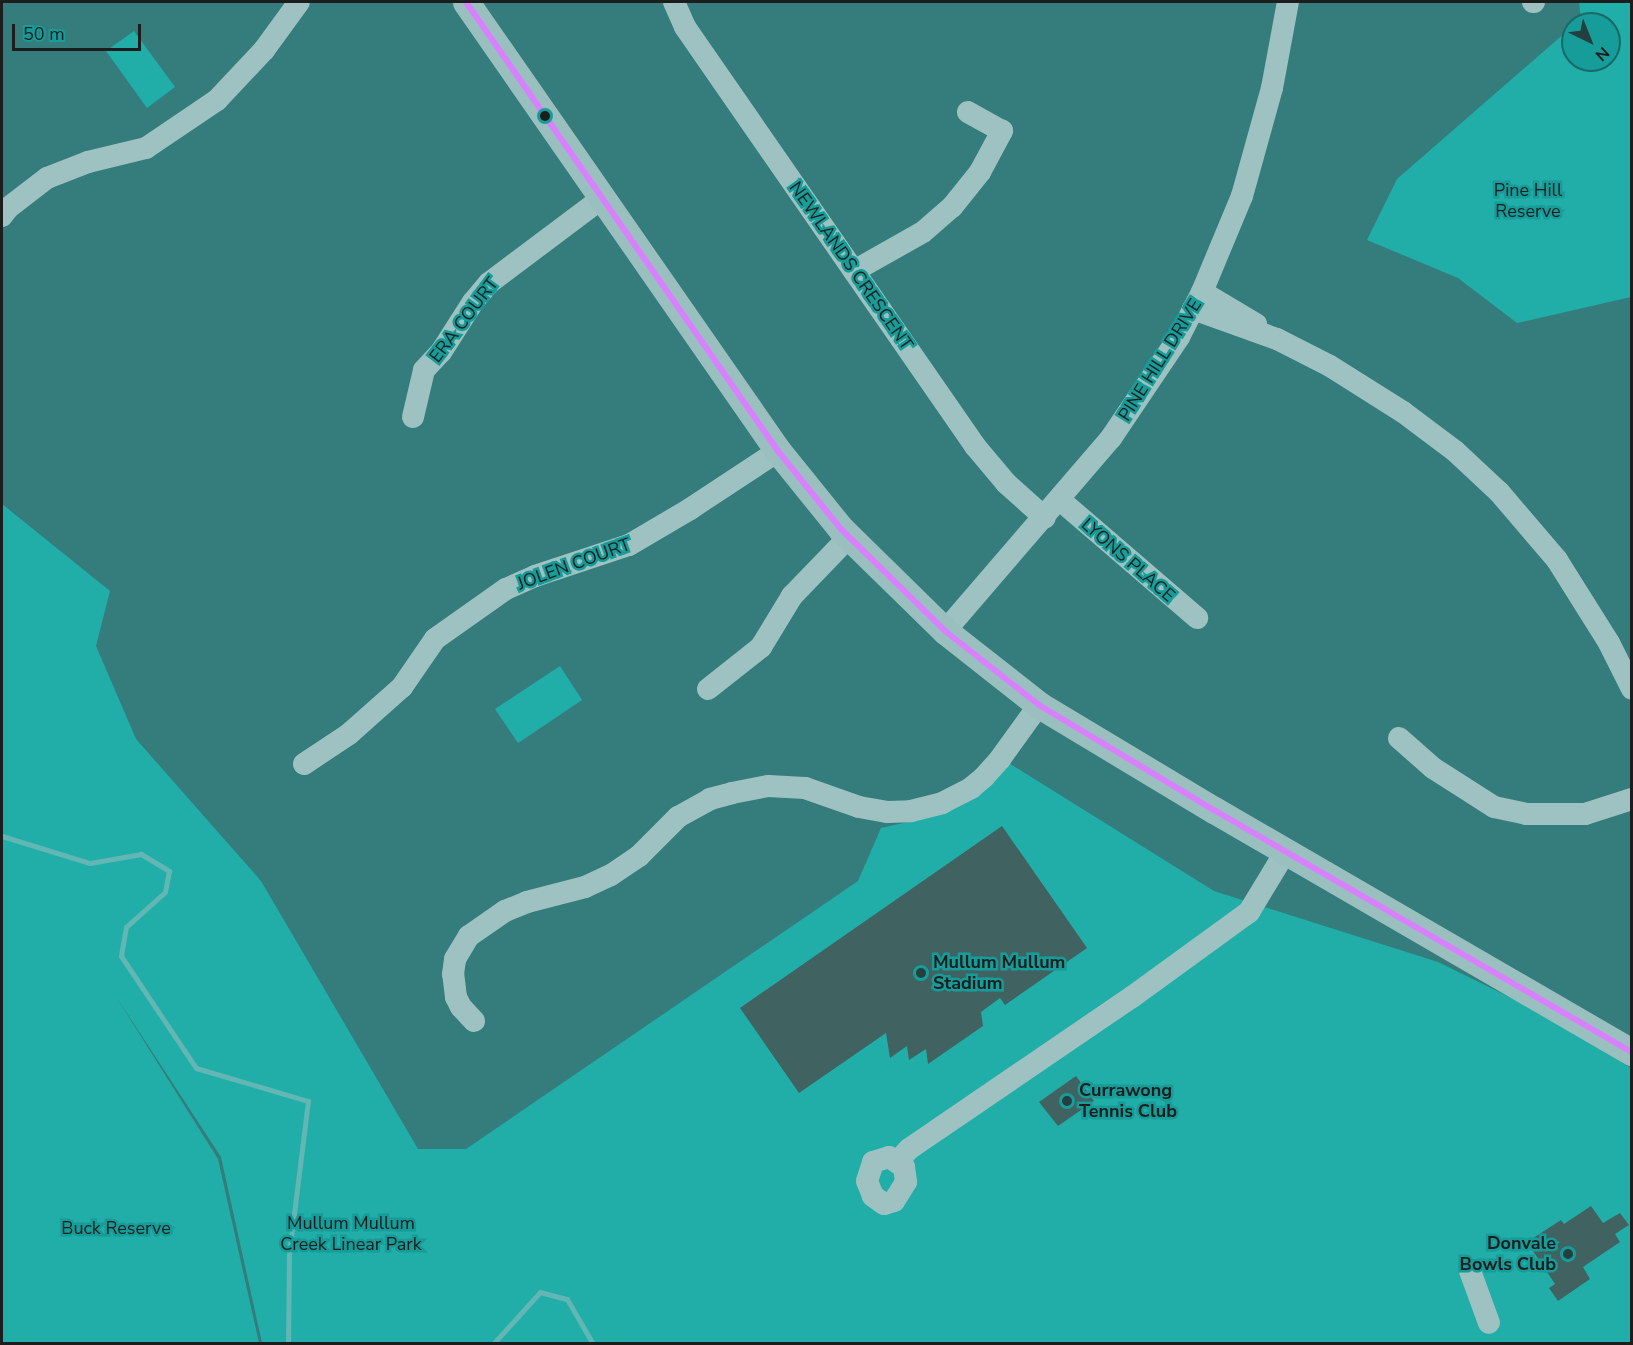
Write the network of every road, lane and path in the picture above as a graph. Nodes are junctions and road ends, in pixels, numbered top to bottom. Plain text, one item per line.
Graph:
1 (299, 2) edge
2 (466, 2) edge
3 (674, 2) edge
4 (1287, 2) edge
5 (968, 112) dead end
6 (601, 199) junction
7 (2, 216) edge
8 (854, 271) junction
9 (1197, 300) junction
10 (412, 417) dead end
11 (778, 451) junction
12 (1060, 500) junction
13 (1045, 518) junction
14 (848, 538) junction
15 (1197, 618) dead end
16 (945, 632) junction
17 (708, 689) dead end
18 (1632, 689) edge
19 (1039, 705) junction
20 (1399, 738) dead end
21 (304, 764) dead end
22 (1632, 799) edge
23 (1286, 851) junction
24 (474, 1021) dead end
25 (1632, 1052) edge
26 (898, 1161) dead end
27 (1470, 1271) dead end
28 (1489, 1323) dead end

1 - 7 street
2 - 6 main road
3 - 8 street, NEWLANDS CRESCENT
4 - 9 street, PINE HILL DRIVE
5 - 8 street
6 - 10 street, ERA COURT
6 - 11 main road
8 - 13 street, NEWLANDS CRESCENT
9 - 12 street, PINE HILL DRIVE
9 - 18 street
11 - 14 main road
11 - 21 street, JOLEN COURT
12 - 13 street, PINE HILL DRIVE
12 - 15 street, LYONS PLACE
13 - 16 street, PINE HILL DRIVE
14 - 16 main road
14 - 17 street
16 - 19 main road
19 - 23 main road
19 - 24 street
20 - 22 street
23 - 25 main road
23 - 26 street
27 - 28 street

